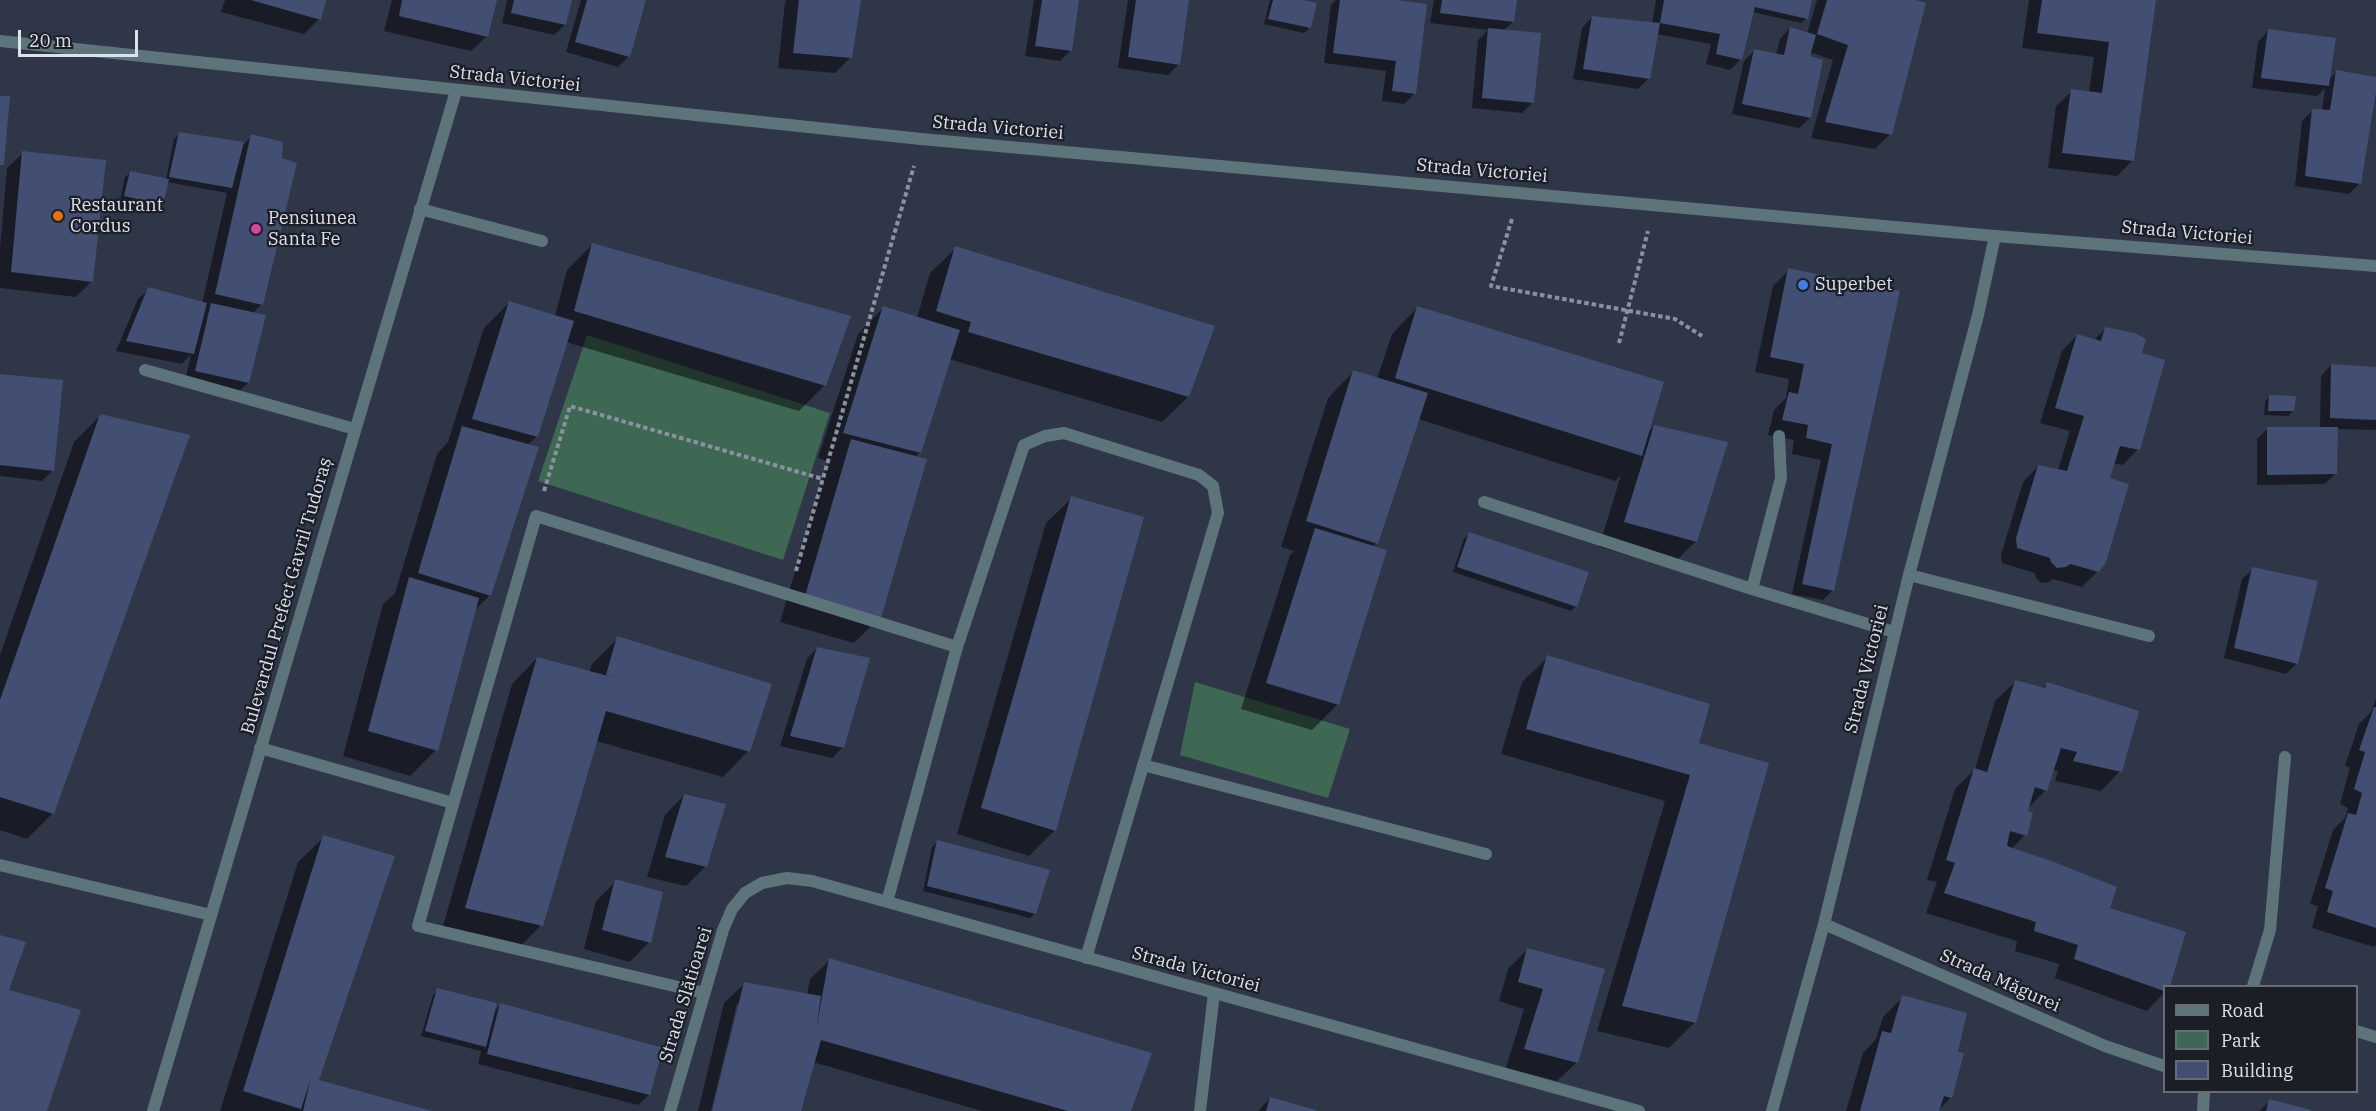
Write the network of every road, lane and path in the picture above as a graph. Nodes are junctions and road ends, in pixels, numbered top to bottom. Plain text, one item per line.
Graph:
1 (0, 41) edge
2 (456, 91) junction
3 (921, 140) junction
4 (1520, 193) junction
5 (1655, 204) junction
6 (420, 209) junction
7 (1995, 236) junction
8 (542, 241) dead end
9 (2376, 267) edge
10 (1627, 311) junction
11 (1702, 336) dead end
12 (1619, 343) dead end
13 (145, 370) dead end
14 (355, 429) junction
15 (1779, 436) dead end
16 (823, 479) junction
17 (1484, 502) dead end
18 (536, 516) junction
19 (1909, 575) junction
20 (1752, 590) junction
21 (790, 594) junction
22 (1894, 632) junction
23 (2149, 636) dead end
24 (957, 647) junction
25 (260, 748) junction
26 (2284, 757) dead end
27 (1143, 765) junction
28 (453, 803) junction
29 (1486, 854) dead end
30 (0, 865) edge
31 (745, 893) joint
32 (887, 902) junction
33 (211, 915) junction
34 (1824, 924) junction
35 (1086, 958) junction
36 (2254, 985) edge
37 (704, 993) junction
38 (1214, 993) junction
39 (2358, 1032) edge
40 (2376, 1036) edge
41 (2163, 1066) edge
42 (2204, 1093) edge
43 (153, 1111) edge
44 (670, 1111) edge
45 (1200, 1111) edge
46 (1639, 1111) edge
47 (1772, 1111) edge
48 (2203, 1111) edge

1 - 2 street, Strada Victoriei
2 - 3 street, Strada Victoriei
2 - 6 street, Bulevardul Prefect Gavril Tudoraș
3 - 4 street, Strada Victoriei
3 - 16 path
4 - 5 street, Strada Victoriei
4 - 10 path
5 - 7 street, Strada Victoriei
5 - 10 path
6 - 8 street
6 - 14 street, Bulevardul Prefect Gavril Tudoraș
7 - 9 street, Strada Victoriei
7 - 19 street, Strada Victoriei
10 - 11 path
10 - 12 path
13 - 14 street
14 - 25 street, Bulevardul Prefect Gavril Tudoraș
15 - 20 street
16 - 18 path
16 - 21 path
17 - 20 street
18 - 21 street
18 - 28 street
19 - 22 street, Strada Victoriei
19 - 23 street
20 - 22 street
21 - 24 street
22 - 34 street, Strada Victoriei
24 - 27 street
24 - 32 street
25 - 28 street
25 - 33 street, Bulevardul Prefect Gavril Tudoraș
26 - 36 street
27 - 29 street
27 - 35 street
28 - 37 street
30 - 33 street
31 - 32 street, Strada Victoriei
31 - 37 street, Strada Slătioarei
32 - 35 street, Strada Victoriei
33 - 43 street, Bulevardul Prefect Gavril Tudoraș
34 - 41 street, Strada Măgurei
34 - 47 street, Strada Victoriei
35 - 38 street, Strada Victoriei
37 - 44 street, Strada Slătioarei
38 - 45 street
38 - 46 street, Strada Victoriei
39 - 40 street
42 - 48 street

